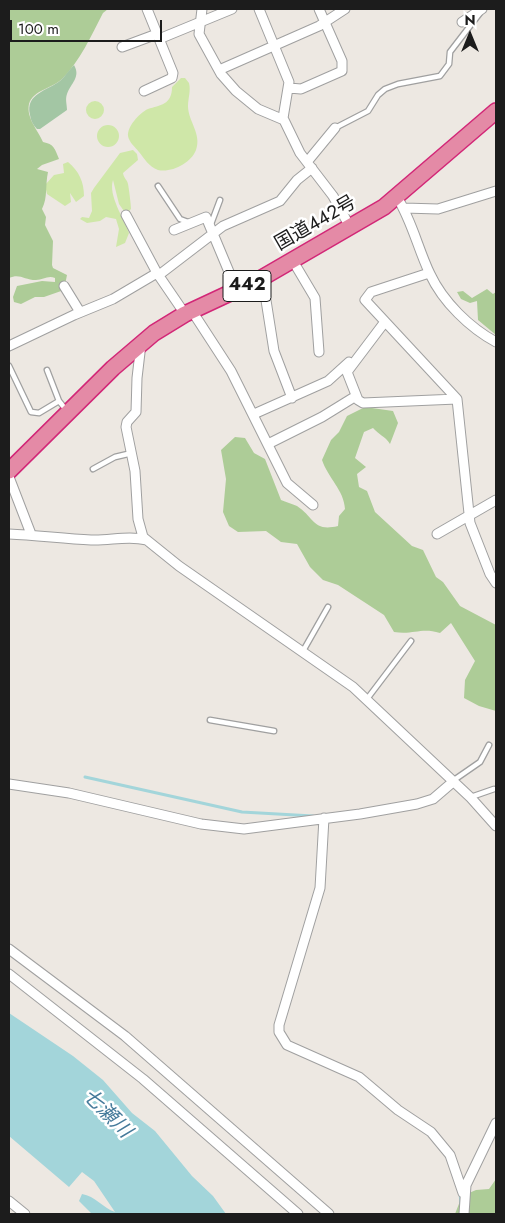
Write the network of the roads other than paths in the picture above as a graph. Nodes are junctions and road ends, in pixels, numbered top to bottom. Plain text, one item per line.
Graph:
1 (146, 9) edge
2 (202, 9) edge
3 (232, 9) edge
4 (259, 9) edge
5 (319, 9) edge
6 (345, 9) edge
7 (482, 9) edge
8 (200, 22) junction
9 (325, 22) junction
10 (462, 22) dead end
11 (158, 36) junction
12 (274, 46) junction
13 (122, 47) dead end
14 (219, 70) junction
15 (289, 88) junction
16 (144, 91) dead end
17 (496, 111) edge
18 (284, 120) junction
19 (335, 128) joint
20 (310, 165) junction
21 (158, 186) dead end
22 (496, 191) edge
23 (220, 200) dead end
24 (400, 202) junction
25 (126, 215) dead end
26 (193, 221) junction
27 (350, 227) junction
28 (174, 230) dead end
29 (212, 230) junction
30 (293, 261) junction
31 (429, 273) junction
32 (158, 274) junction
33 (258, 280) junction
34 (64, 286) dead end
35 (237, 291) junction
36 (80, 312) junction
37 (188, 313) junction
38 (384, 323) junction
39 (496, 342) edge
40 (141, 344) junction
41 (9, 346) edge
42 (319, 352) dead end
43 (356, 358) junction
44 (9, 366) edge
45 (47, 370) dead end
46 (356, 396) junction
47 (292, 398) junction
48 (457, 399) junction
49 (64, 407) junction
50 (254, 414) junction
51 (268, 444) junction
52 (132, 453) junction
53 (93, 469) dead end
54 (9, 470) edge
55 (496, 500) edge
56 (312, 505) dead end
57 (468, 516) junction
58 (9, 534) edge
59 (31, 534) junction
60 (437, 534) dead end
61 (146, 540) junction
62 (492, 566) edge
63 (496, 583) edge
64 (328, 607) dead end
65 (411, 641) dead end
66 (303, 651) junction
67 (367, 698) junction
68 (210, 720) dead end
69 (274, 731) dead end
70 (489, 745) dead end
71 (454, 781) junction
72 (9, 784) edge
73 (494, 789) dead end
74 (471, 797) junction
75 (324, 818) junction
76 (496, 826) edge
77 (9, 949) edge
78 (9, 974) edge
79 (496, 1124) edge
80 (463, 1193) junction
81 (9, 1201) edge
82 (25, 1214) edge
83 (298, 1214) edge
84 (329, 1214) edge
85 (464, 1214) edge

1 - 11 street
2 - 8 street
3 - 8 street
4 - 12 street
5 - 9 street
6 - 9 street
7 - 10 street
7 - 19 lane
8 - 11 street
8 - 14 street
9 - 12 street
9 - 15 street
11 - 13 street
11 - 16 street
12 - 14 street
12 - 15 street
14 - 18 street
15 - 18 street
17 - 24 highway, 国道442号 / 442
18 - 20 street
19 - 20 street
20 - 27 street
20 - 29 street
21 - 26 lane
22 - 24 street
23 - 29 lane
24 - 27 highway, 国道442号 / 442
24 - 31 street
25 - 32 street
26 - 28 street
26 - 29 street
27 - 30 highway, 国道442号 / 442
29 - 32 street
29 - 35 street
30 - 33 highway, 国道442号 / 442
30 - 42 street
31 - 38 street
31 - 39 street
32 - 36 street
32 - 37 street
33 - 35 highway, 国道442号 / 442
33 - 47 street
34 - 36 street
35 - 37 highway, 国道442号 / 442
36 - 41 street
37 - 40 highway, 国道442号 / 442
37 - 50 street
38 - 43 street
38 - 48 street
40 - 49 highway, 国道442号 / 442
40 - 52 street
43 - 46 street
43 - 47 street
44 - 49 lane
45 - 49 lane
46 - 48 street
46 - 51 street
47 - 50 street
48 - 57 street
49 - 54 highway, 国道442号 / 442
50 - 51 street
51 - 56 street
52 - 53 lane
52 - 61 street
54 - 59 street
55 - 57 street
57 - 60 street
57 - 62 street
58 - 59 street
59 - 61 street
61 - 66 street
62 - 63 street
64 - 66 lane
65 - 67 lane
66 - 67 street
67 - 71 street
68 - 69 lane
70 - 71 lane
71 - 74 street
71 - 75 street
72 - 75 street
73 - 74 lane
74 - 76 street
75 - 80 street
77 - 84 street
78 - 83 street
79 - 80 street
80 - 85 street
81 - 82 street

